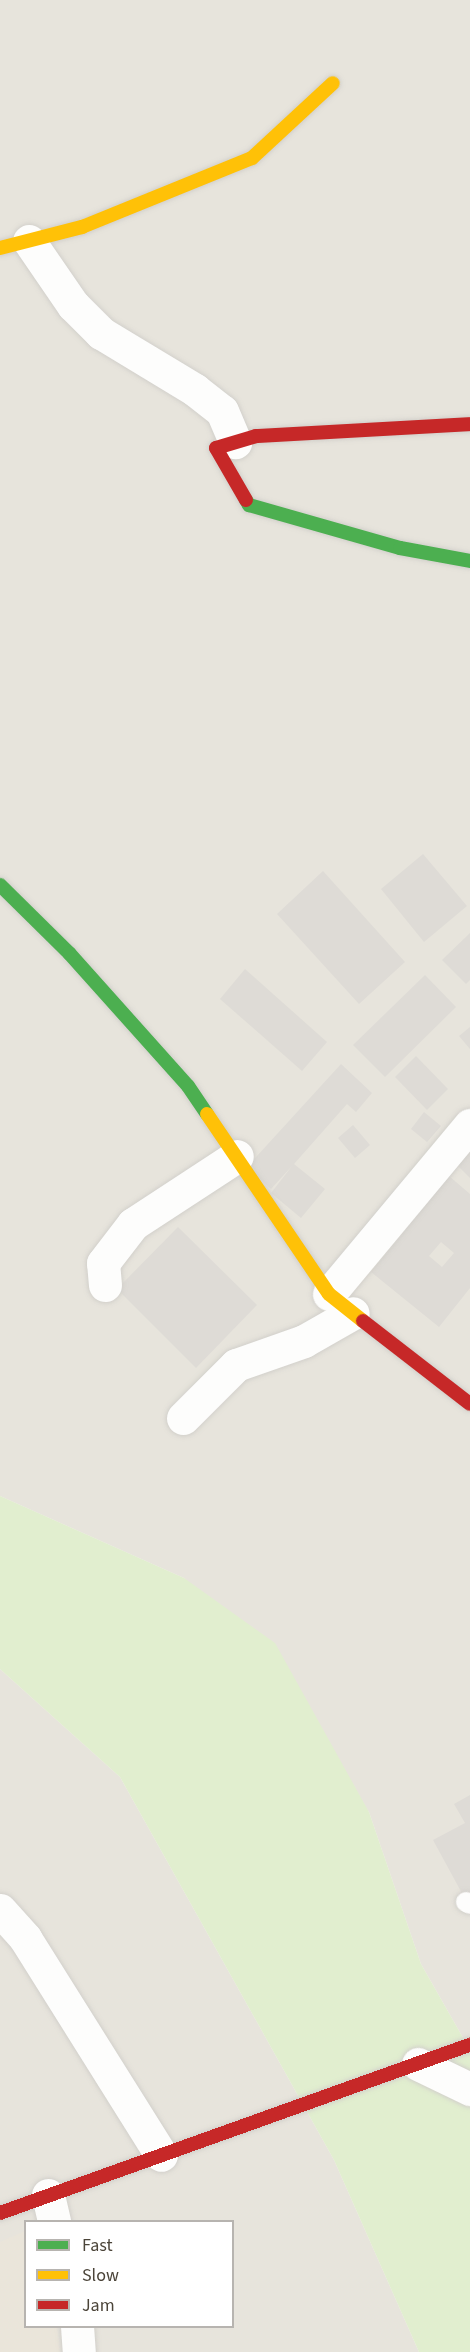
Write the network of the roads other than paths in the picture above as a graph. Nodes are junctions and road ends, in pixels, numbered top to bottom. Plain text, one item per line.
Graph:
1 (333, 83) dead end
2 (15, 245) edge
3 (470, 424) edge
4 (235, 442) junction
5 (470, 561) edge
6 (0, 885) edge
7 (470, 1125) edge
8 (237, 1156) junction
9 (105, 1285) dead end
10 (341, 1303) junction
11 (470, 1404) edge
12 (183, 1418) dead end
13 (0, 1910) edge
14 (470, 2045) edge
15 (418, 2064) junction
16 (470, 2089) edge
17 (161, 2155) junction
18 (51, 2208) edge
19 (0, 2213) edge
20 (77, 2328) edge
21 (79, 2352) edge

1 - 2 street
2 - 4 street
3 - 4 street
4 - 5 street
6 - 8 street
7 - 10 street
8 - 9 street
8 - 10 street
10 - 11 street
10 - 12 street
13 - 17 street
14 - 15 street
15 - 16 street
15 - 17 street
17 - 18 street
18 - 19 street
20 - 21 street

